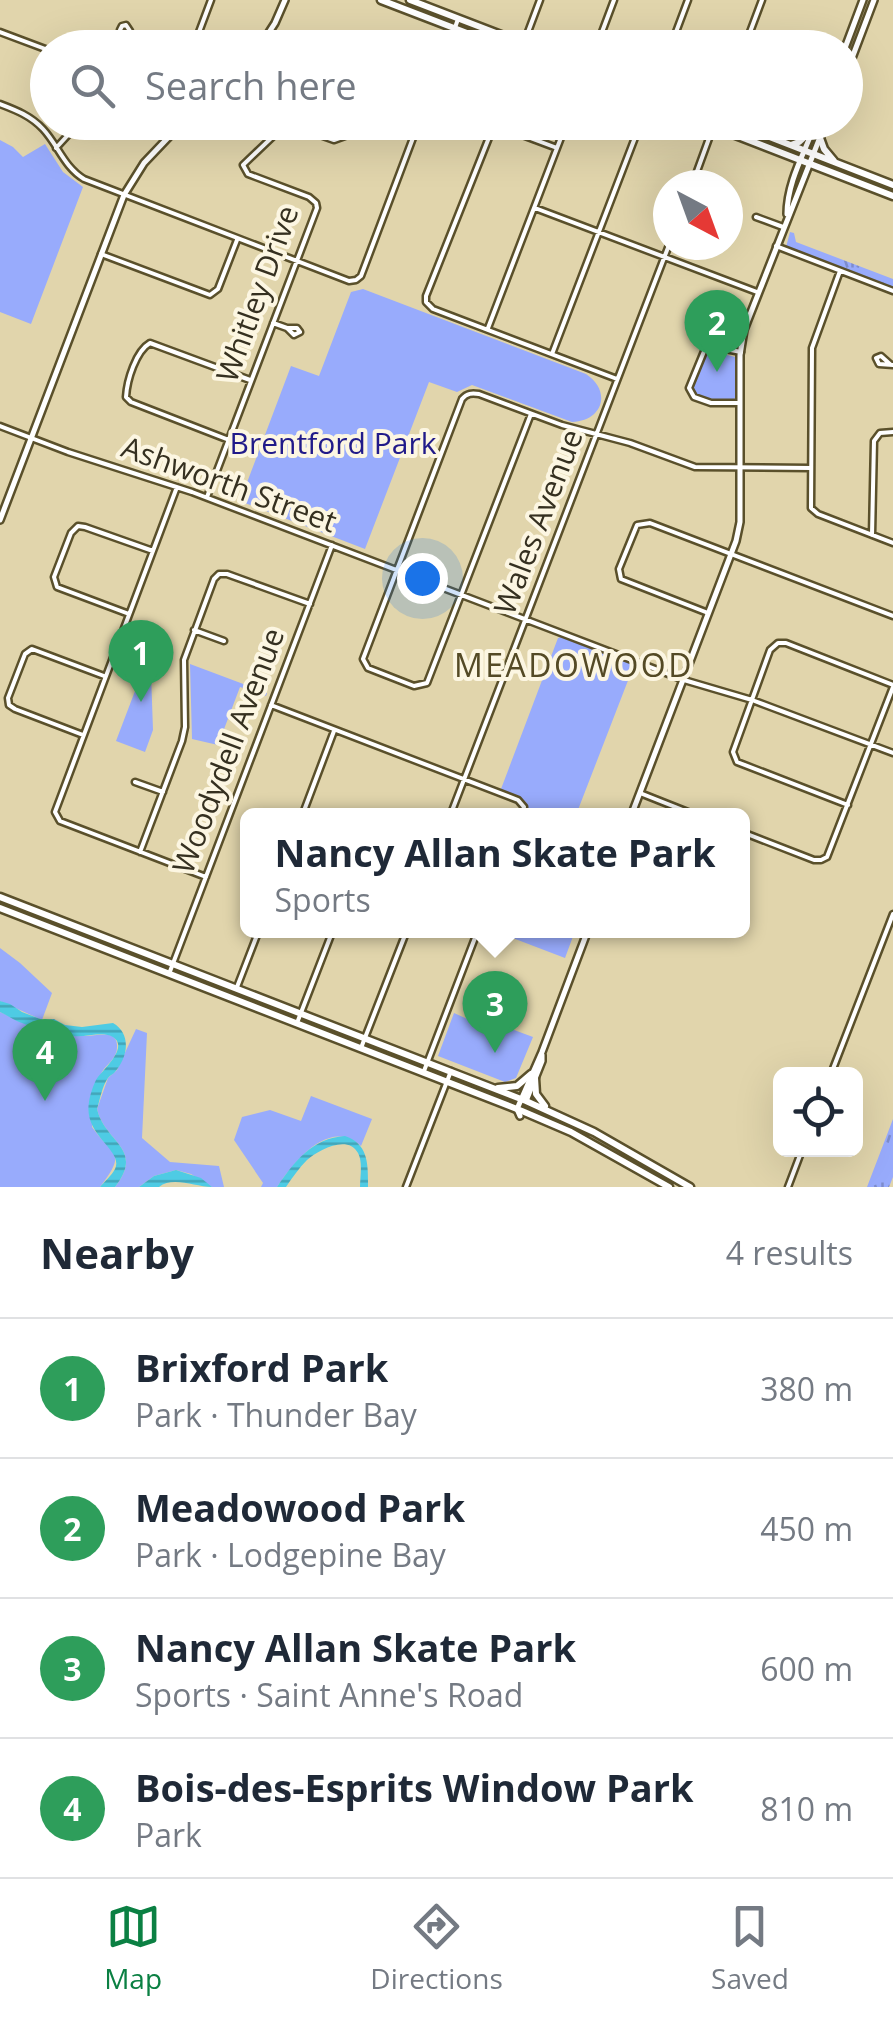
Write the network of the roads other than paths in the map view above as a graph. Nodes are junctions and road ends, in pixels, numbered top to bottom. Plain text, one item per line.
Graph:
1 (211, 0) edge
2 (285, 0) edge
3 (381, 0) edge
4 (410, 0) edge
5 (540, 0) edge
6 (614, 0) edge
7 (688, 0) edge
8 (762, 0) edge
9 (863, 0) edge
10 (874, 0) edge
11 (459, 18) junction
12 (455, 28) junction
13 (200, 30) edge
14 (271, 30) edge
15 (460, 30) edge
16 (487, 30) edge
17 (528, 30) edge
18 (603, 30) edge
19 (677, 30) edge
20 (751, 30) edge
21 (852, 30) edge
22 (863, 30) edge
23 (0, 32) edge
24 (30, 43) edge
25 (0, 104) edge
26 (30, 118) edge
27 (51, 140) edge
28 (63, 140) edge
29 (166, 140) edge
30 (269, 140) edge
31 (412, 140) edge
32 (487, 140) edge
33 (536, 140) edge
34 (561, 140) edge
35 (635, 140) edge
36 (709, 140) edge
37 (751, 140) edge
38 (776, 140) edge
39 (802, 140) edge
40 (809, 140) edge
41 (819, 140) edge
42 (821, 140) edge
43 (790, 145) junction
44 (56, 148) junction
45 (558, 148) junction
46 (804, 151) junction
47 (814, 154) junction
48 (800, 160) junction
49 (834, 162) junction
50 (809, 164) junction
51 (698, 170) edge
52 (893, 185) edge
53 (124, 195) junction
54 (893, 196) edge
55 (534, 208) junction
56 (756, 217) dead end
57 (786, 217) junction
58 (783, 227) junction
59 (599, 232) junction
60 (238, 238) junction
61 (776, 246) junction
62 (653, 253) edge
63 (101, 254) junction
64 (663, 260) edge
65 (672, 260) edge
66 (297, 261) junction
67 (840, 271) junction
68 (893, 291) edge
69 (757, 292) junction
70 (273, 323) junction
71 (287, 328) dead end
72 (488, 330) junction
73 (740, 352) junction
74 (552, 354) junction
75 (617, 379) junction
76 (251, 381) junction
77 (740, 403) junction
78 (531, 414) junction
79 (0, 426) edge
80 (893, 432) edge
81 (597, 433) junction
82 (31, 438) junction
83 (229, 440) junction
84 (740, 468) junction
85 (811, 468) junction
86 (177, 487) junction
87 (207, 498) junction
88 (3, 505) edge
89 (0, 520) edge
90 (872, 535) junction
91 (893, 543) edge
92 (332, 545) junction
93 (153, 551) junction
94 (732, 554) junction
95 (397, 570) junction
96 (461, 594) junction
97 (310, 604) junction
98 (129, 614) junction
99 (708, 614) junction
100 (893, 616) edge
101 (526, 619) junction
102 (194, 630) junction
103 (224, 642) dead end
104 (105, 676) junction
105 (683, 680) junction
106 (893, 686) edge
107 (752, 700) junction
108 (271, 705) junction
109 (334, 730) junction
110 (83, 735) junction
111 (871, 745) junction
112 (893, 753) edge
113 (464, 780) junction
114 (135, 782) dead end
115 (163, 792) junction
116 (640, 793) junction
117 (848, 805) junction
118 (305, 808) edge
119 (453, 808) edge
120 (524, 808) edge
121 (634, 808) edge
122 (678, 808) edge
123 (750, 835) edge
124 (140, 852) junction
125 (206, 877) junction
126 (0, 897) edge
127 (0, 908) edge
128 (893, 914) edge
129 (255, 938) edge
130 (330, 938) edge
131 (404, 938) edge
132 (475, 938) edge
133 (585, 938) edge
134 (172, 964) junction
135 (169, 974) junction
136 (236, 989) junction
137 (233, 998) junction
138 (303, 1015) junction
139 (299, 1024) junction
140 (365, 1039) junction
141 (361, 1048) junction
142 (427, 1063) junction
143 (834, 1067) edge
144 (451, 1072) junction
145 (423, 1073) junction
146 (533, 1076) junction
147 (447, 1082) junction
148 (490, 1087) junction
149 (524, 1100) junction
150 (520, 1110) junction
151 (558, 1115) junction
152 (799, 1157) edge
153 (644, 1160) junction
154 (640, 1170) junction
155 (406, 1187) edge
156 (669, 1187) edge
157 (690, 1187) edge
158 (788, 1187) edge

1 - 13 street
2 - 14 street
3 - 12 main road
4 - 11 main road
5 - 17 street
6 - 18 street
7 - 19 street
8 - 20 street
9 - 21 street
10 - 22 street
11 - 12 street
11 - 16 main road
12 - 15 main road
23 - 24 street
25 - 26 street
27 - 44 street
28 - 44 street
29 - 53 street
30 - 66 street, Whitley Drive
31 - 66 street
32 - 72 street
33 - 45 street
34 - 45 street
35 - 59 street
36 - 51 street
37 - 48 main road
38 - 43 main road
39 - 43 main road
40 - 46 street
41 - 47 street
42 - 49 main road
43 - 46 main road
44 - 53 street
45 - 55 street
46 - 47 main road
46 - 48 street
47 - 49 main road
47 - 50 street
48 - 50 main road
48 - 57 street
49 - 52 main road
50 - 54 main road
50 - 57 street
53 - 60 street
53 - 63 street
55 - 59 street
55 - 72 street
56 - 58 street
57 - 58 street
58 - 61 street
59 - 62 street
59 - 74 street
60 - 63 street
60 - 66 street
61 - 67 street
61 - 69 street
63 - 82 street
64 - 75 street, Wales Avenue
65 - 69 street
66 - 70 street, Whitley Drive
67 - 68 street
67 - 85 street
69 - 73 street
70 - 71 street
70 - 76 street, Whitley Drive
72 - 74 street
73 - 77 street
73 - 77 street
74 - 75 street
75 - 81 street, Wales Avenue
76 - 83 street, Whitley Drive
76 - 83 street
77 - 84 street
78 - 81 street
78 - 95 street
78 - 96 street
79 - 82 street, Ashworth Street
80 - 90 street
81 - 84 street
81 - 101 street, Wales Avenue
82 - 86 street, Ashworth Street
82 - 88 street
83 - 87 street, Whitley Drive
84 - 85 street
84 - 94 street
85 - 90 street
86 - 87 street, Ashworth Street
86 - 93 street
87 - 92 street, Ashworth Street
88 - 89 street
90 - 91 street
92 - 95 street, Ashworth Street
92 - 97 street, Woodydell Avenue
93 - 98 street
93 - 98 street
94 - 99 street
94 - 99 street
94 - 100 street
95 - 96 street, Ashworth Street
95 - 96 street
96 - 101 street, Ashworth Street
97 - 102 street
97 - 108 street, Woodydell Avenue
98 - 104 street
99 - 105 street
101 - 105 street, Ashworth Street
101 - 113 street, Wales Avenue
102 - 103 street
102 - 115 street
104 - 110 street
104 - 110 street
105 - 107 street, Ashworth Street
105 - 116 street
106 - 107 street
106 - 111 street
107 - 111 street, Ashworth Street
107 - 117 street
108 - 109 street
108 - 125 street, Woodydell Avenue
109 - 113 street
109 - 118 street
110 - 124 street
111 - 112 street, Ashworth Street
111 - 117 street
113 - 119 street, Wales Avenue
113 - 120 street
114 - 115 street
115 - 124 street
116 - 121 street
116 - 122 street
117 - 123 street
124 - 125 street
125 - 134 street, Woodydell Avenue
126 - 134 main road
127 - 135 main road
128 - 143 street
129 - 136 street
130 - 138 street
131 - 140 street
132 - 142 street
133 - 146 street
134 - 135 street, Woodydell Avenue
134 - 136 main road
135 - 137 main road
136 - 137 street
136 - 138 main road
137 - 139 main road
138 - 139 main road
138 - 140 main road
139 - 141 main road
140 - 141 street
140 - 142 main road
141 - 145 main road
142 - 144 main road
142 - 145 street
144 - 147 street
144 - 148 main road
145 - 147 main road
146 - 148 main road
146 - 149 street
146 - 151 main road
147 - 150 main road
147 - 155 street
148 - 149 main road
149 - 150 street
149 - 151 main road
150 - 154 main road
151 - 153 main road
152 - 158 street
153 - 154 main road
153 - 157 main road
154 - 156 main road

